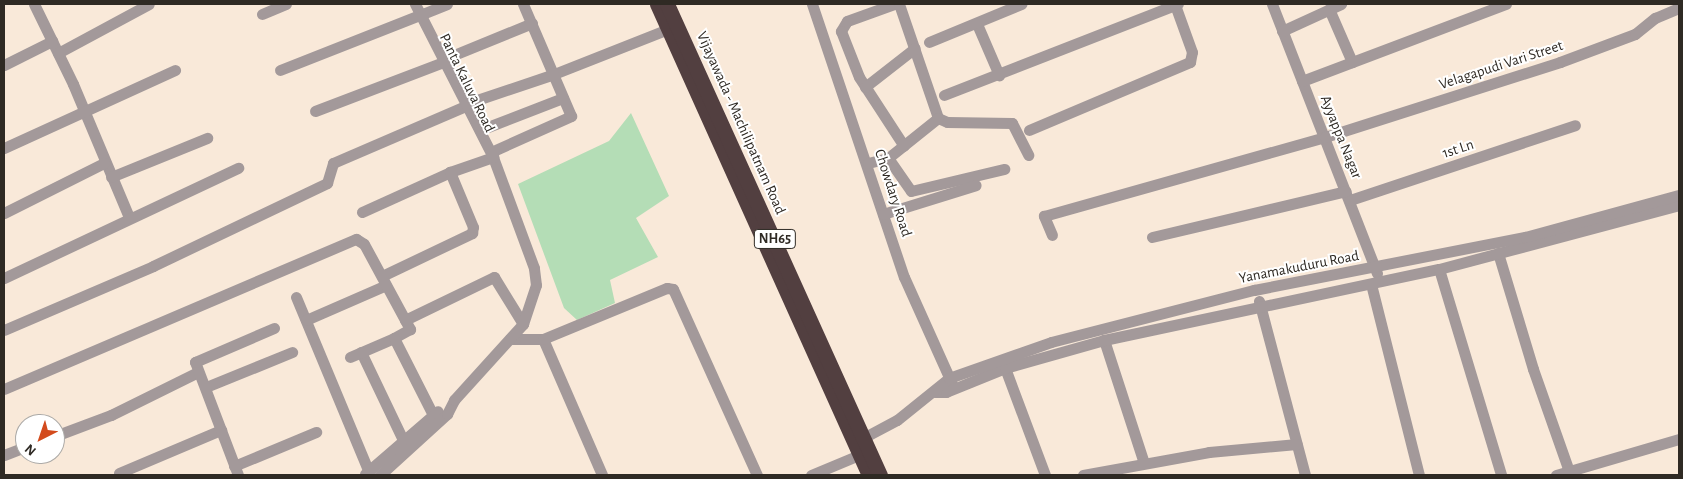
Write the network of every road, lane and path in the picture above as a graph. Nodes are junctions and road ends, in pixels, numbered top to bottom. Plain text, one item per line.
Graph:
1 (34, 4) edge
2 (149, 4) edge
3 (286, 4) edge
4 (410, 4) edge
5 (414, 4) edge
6 (447, 4) edge
7 (524, 4) edge
8 (657, 4) edge
9 (667, 4) edge
10 (812, 4) edge
11 (894, 4) edge
12 (899, 4) edge
13 (1021, 4) edge
14 (1177, 4) edge
15 (1272, 4) edge
16 (1341, 4) edge
17 (1506, 4) edge
18 (1679, 8) edge
19 (1328, 9) junction
20 (262, 14) dead end
21 (419, 15) junction
22 (532, 23) junction
23 (977, 24) junction
24 (668, 29) junction
25 (1282, 30) junction
26 (52, 41) junction
27 (929, 42) dead end
28 (915, 48) junction
29 (58, 53) junction
30 (442, 61) junction
31 (1352, 62) junction
32 (4, 65) edge
33 (175, 70) dead end
34 (280, 70) dead end
35 (554, 74) junction
36 (999, 75) junction
37 (1302, 81) junction
38 (862, 82) junction
39 (839, 84) junction
40 (944, 95) dead end
41 (564, 98) junction
42 (466, 105) junction
43 (315, 111) dead end
44 (84, 112) junction
45 (938, 118) junction
46 (1575, 125) dead end
47 (480, 130) junction
48 (1029, 130) dead end
49 (722, 136) junction
50 (1325, 137) junction
51 (207, 138) dead end
52 (904, 146) junction
53 (4, 148) edge
54 (1028, 155) dead end
55 (491, 156) junction
56 (888, 158) junction
57 (104, 162) junction
58 (868, 163) junction
59 (238, 168) dead end
60 (1004, 170) dead end
61 (450, 172) junction
62 (111, 177) junction
63 (976, 186) dead end
64 (1348, 195) junction
65 (1679, 195) edge
66 (1679, 204) edge
67 (362, 212) dead end
68 (4, 213) edge
69 (883, 214) junction
70 (129, 216) junction
71 (1052, 235) dead end
72 (1152, 237) dead end
73 (1498, 253) junction
74 (1375, 268) junction
75 (1438, 269) junction
76 (4, 278) edge
77 (384, 280) junction
78 (1375, 283) junction
79 (1254, 290) junction
80 (296, 297) dead end
81 (1261, 306) junction
82 (306, 320) junction
83 (405, 320) junction
84 (523, 324) junction
85 (274, 328) dead end
86 (4, 330) edge
87 (394, 338) junction
88 (510, 339) junction
89 (543, 339) junction
90 (1104, 340) junction
91 (292, 352) dead end
92 (1006, 368) junction
93 (198, 372) junction
94 (952, 383) junction
95 (206, 387) junction
96 (4, 389) edge
97 (454, 400) junction
98 (434, 415) junction
99 (221, 430) junction
100 (65, 432) edge
101 (316, 432) dead end
102 (863, 438) junction
103 (403, 440) junction
104 (1679, 440) edge
105 (1297, 444) junction
106 (859, 455) junction
107 (1144, 463) junction
108 (236, 471) edge
109 (1569, 471) junction
110 (119, 473) dead end
111 (368, 473) edge
112 (380, 475) edge
113 (602, 475) edge
114 (757, 475) edge
115 (811, 475) edge
116 (869, 475) edge
117 (880, 475) edge
118 (1045, 475) edge
119 (1083, 475) edge
120 (1305, 475) edge
121 (1419, 475) edge
122 (1501, 475) edge
123 (1556, 475) edge

1 - 26 street
2 - 29 street
3 - 20 street
4 - 21 street, Panta Kaluva Road
5 - 21 street, Panta Kaluva Road
6 - 21 street
7 - 22 street
8 - 24 highway, Vijayawada - Machilipatnam Road / NH65
9 - 49 highway, Vijayawada - Machilipatnam Road / NH65
10 - 39 street, Chowdary Road
11 - 38 street
12 - 28 street
13 - 23 street
14 - 36 street
14 - 48 street
15 - 25 street, Ayyappa Nagar
16 - 19 street
17 - 31 street
18 - 50 street, Velagapudi Vari Street
19 - 25 street
19 - 31 street
21 - 30 street, Panta Kaluva Road
21 - 34 street
22 - 30 street
22 - 35 street
23 - 27 street
23 - 36 street
24 - 35 street
24 - 49 highway, Vijayawada - Machilipatnam Road / NH65
25 - 37 street, Ayyappa Nagar
26 - 29 street
26 - 32 street
28 - 38 street
28 - 45 street
29 - 44 street
30 - 42 street, Panta Kaluva Road
30 - 43 street
31 - 37 street
33 - 44 street
35 - 41 street
35 - 42 street
36 - 40 street
37 - 50 street, Ayyappa Nagar
38 - 39 street
38 - 52 street
39 - 58 street, Chowdary Road
41 - 47 street
41 - 55 street
42 - 47 street, Panta Kaluva Road
42 - 55 street, Panta Kaluva Road
42 - 86 street
44 - 53 street
44 - 57 street
45 - 52 street
45 - 54 street
46 - 64 street, 1st Ln
47 - 55 street, Panta Kaluva Road
49 - 102 highway, Vijayawada - Machilipatnam Road / NH65
49 - 106 highway, Vijayawada - Machilipatnam Road / NH65
50 - 64 street, Ayyappa Nagar
50 - 71 street, Velagapudi Vari Street
51 - 62 street
52 - 56 street
55 - 61 street
55 - 84 street, Panta Kaluva Road
56 - 58 street
56 - 60 street
57 - 62 street
57 - 68 street
58 - 69 street, Chowdary Road
59 - 70 street
61 - 67 street
61 - 77 street
62 - 70 street
63 - 69 street
64 - 72 street, 1st Ln
64 - 74 street, Ayyappa Nagar
65 - 74 street, Yanamakuduru Road
66 - 73 street, Yanamakuduru Road
69 - 94 street, Chowdary Road
70 - 76 street
73 - 75 street, Yanamakuduru Road
73 - 109 street
74 - 78 street, Ayyappa Nagar
74 - 79 street, Yanamakuduru Road
75 - 78 street, Yanamakuduru Road
75 - 122 street
77 - 82 street
77 - 83 street
77 - 96 street
78 - 81 street, Yanamakuduru Road
78 - 121 street, Ayyappa Nagar
79 - 81 street
79 - 94 street, Yanamakuduru Road
80 - 82 street
81 - 90 street, Yanamakuduru Road
81 - 105 street
82 - 111 street
83 - 84 street
83 - 87 street
84 - 88 street, Panta Kaluva Road
85 - 93 street
87 - 98 street
87 - 103 street
88 - 89 street
88 - 97 street, Panta Kaluva Road
89 - 113 street
89 - 114 street
90 - 92 street, Yanamakuduru Road
90 - 107 street
91 - 95 street
92 - 94 street, Yanamakuduru Road
92 - 118 street
93 - 95 street
93 - 100 street
94 - 102 street, Yanamakuduru Road
95 - 99 street
97 - 98 street, Panta Kaluva Road
97 - 112 street, Panta Kaluva Road
98 - 103 street, Panta Kaluva Road
99 - 108 street
99 - 110 street
101 - 108 street
102 - 117 highway, Vijayawada - Machilipatnam Road / NH65
103 - 111 street, Panta Kaluva Road
104 - 109 street
105 - 107 street
105 - 120 street
106 - 115 street
106 - 116 highway, Vijayawada - Machilipatnam Road / NH65
107 - 119 street
109 - 123 street

